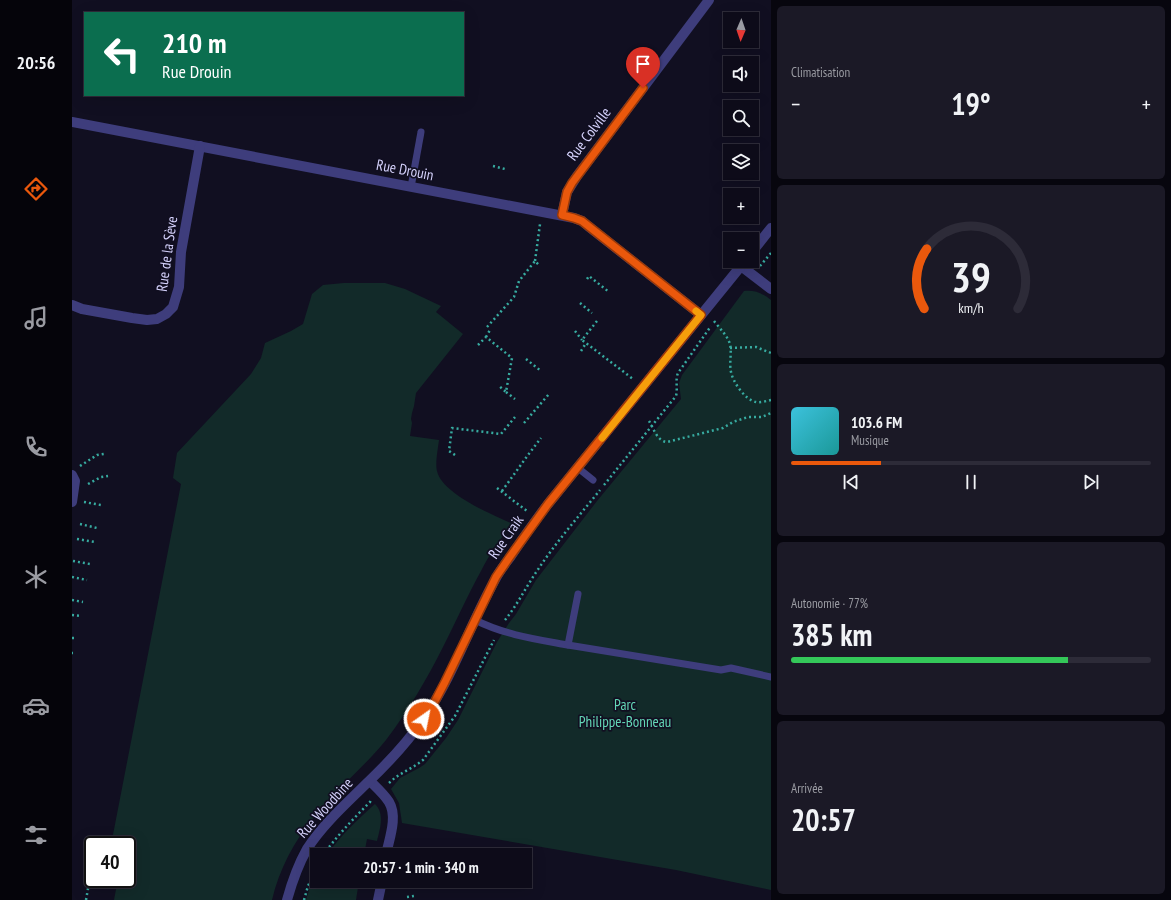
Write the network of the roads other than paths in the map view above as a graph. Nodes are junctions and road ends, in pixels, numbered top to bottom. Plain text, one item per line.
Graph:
1 (709, 0) edge
2 (72, 122) edge
3 (422, 132) dead end
4 (200, 146) junction
5 (411, 187) junction
6 (562, 215) junction
7 (771, 228) edge
8 (759, 243) edge
9 (740, 268) edge
10 (747, 268) edge
11 (771, 289) edge
12 (72, 305) edge
13 (701, 315) junction
14 (578, 468) junction
15 (75, 472) edge
16 (593, 480) dead end
17 (72, 502) edge
18 (578, 594) dead end
19 (475, 620) junction
20 (568, 645) junction
21 (771, 677) edge
22 (370, 781) junction
23 (388, 848) edge
24 (381, 888) edge
25 (287, 900) edge
26 (378, 900) edge

1 - 6 street, Rue Colville
2 - 4 street, Rue Drouin
3 - 5 lane
4 - 5 street, Rue Drouin
4 - 12 street, Rue de la Sève
5 - 6 street, Rue Drouin
6 - 13 street, Rue Drouin
7 - 8 street
9 - 13 street, Rue Craik
10 - 11 street
13 - 14 street, Rue Craik
14 - 16 lane
14 - 19 street, Rue Craik
15 - 17 street
18 - 20 lane
19 - 20 lane
19 - 22 street, Rue Craik
20 - 21 lane
22 - 23 street
22 - 25 street, Rue Woodbine
24 - 26 street

